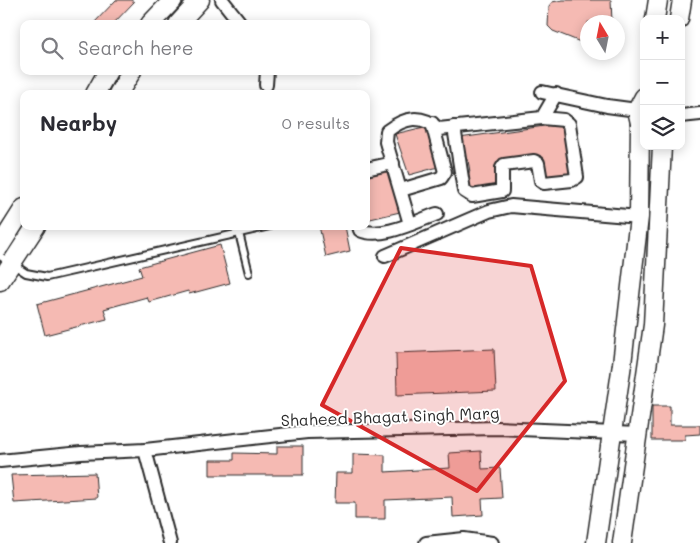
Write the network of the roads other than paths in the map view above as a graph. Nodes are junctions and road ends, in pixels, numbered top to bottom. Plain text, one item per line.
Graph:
1 (173, 0) edge
2 (200, 0) edge
3 (222, 0) edge
4 (658, 0) edge
5 (682, 0) edge
6 (656, 15) edge
7 (680, 15) edge
8 (154, 20) edge
9 (182, 20) edge
10 (238, 20) edge
11 (106, 75) edge
12 (128, 75) edge
13 (267, 75) edge
14 (266, 85) dead end
15 (96, 90) edge
16 (120, 90) edge
17 (542, 92) dead end
18 (556, 94) junction
19 (640, 114) edge
20 (700, 114) edge
21 (685, 116) edge
22 (542, 118) junction
23 (432, 123) junction
24 (454, 127) junction
25 (640, 150) edge
26 (662, 150) edge
27 (393, 163) junction
28 (370, 168) edge
29 (401, 190) junction
30 (438, 214) dead end
31 (639, 217) junction
32 (410, 224) junction
33 (20, 228) edge
34 (22, 230) edge
35 (252, 230) edge
36 (360, 230) edge
37 (239, 233) junction
38 (0, 246) edge
39 (385, 256) dead end
40 (6, 259) edge
41 (249, 273) dead end
42 (0, 281) edge
43 (628, 313) junction
44 (653, 325) junction
45 (612, 433) junction
46 (638, 434) junction
47 (145, 450) junction
48 (0, 461) edge
49 (170, 543) edge
50 (426, 543) edge
51 (492, 543) edge
52 (596, 543) edge
53 (622, 543) edge

1 - 8 street
2 - 9 street
3 - 10 street
4 - 6 street
5 - 7 street
11 - 15 street
12 - 16 street
13 - 14 street
17 - 18 street
18 - 19 street
18 - 22 street
20 - 21 street
22 - 24 street
22 - 24 street
23 - 24 street
23 - 27 street
23 - 29 street
25 - 31 street
26 - 44 street
27 - 28 street
27 - 29 street
29 - 32 street
30 - 32 street
31 - 39 street
31 - 43 street
32 - 36 street
33 - 38 street
34 - 40 street
35 - 37 lane
37 - 40 lane
37 - 41 lane
40 - 42 street
43 - 44 street
43 - 45 street
44 - 46 street
45 - 46 street, Shaheed Bhagat Singh Marg
45 - 47 street, Shaheed Bhagat Singh Marg
45 - 52 street
46 - 53 street
47 - 48 street, Shaheed Bhagat Singh Marg
47 - 49 street
50 - 51 street

